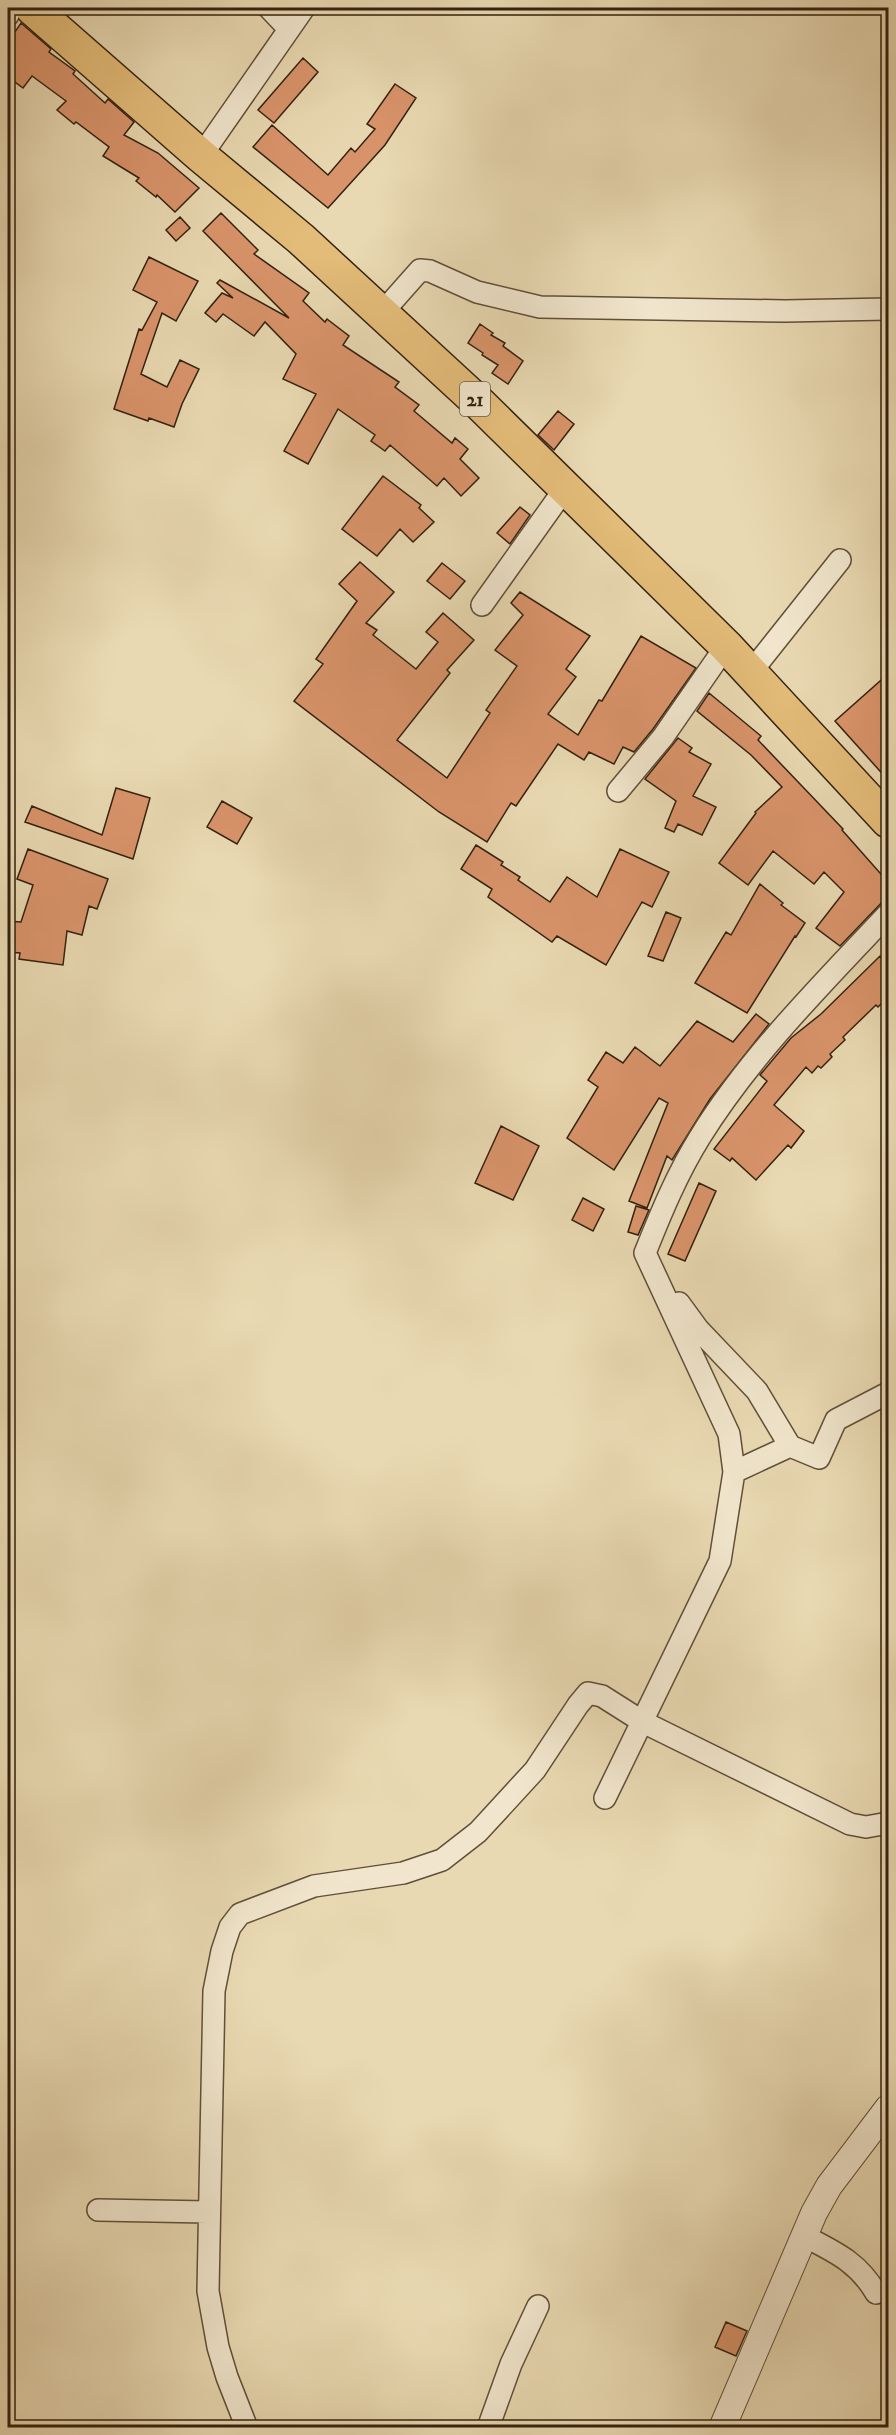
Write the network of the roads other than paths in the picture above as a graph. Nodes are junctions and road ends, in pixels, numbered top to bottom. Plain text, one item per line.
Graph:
1 (11, 8) edge
2 (32, 8) edge
3 (269, 8) edge
4 (304, 8) edge
5 (8, 15) edge
6 (289, 29) junction
7 (201, 156) junction
8 (888, 309) edge
9 (381, 314) junction
10 (566, 487) junction
11 (840, 560) dead end
12 (482, 605) dead end
13 (726, 646) junction
14 (751, 672) junction
15 (618, 790) dead end
16 (888, 820) edge
17 (888, 914) edge
18 (645, 1253) junction
19 (888, 1393) edge
20 (790, 1446) junction
21 (734, 1472) junction
22 (643, 1722) junction
23 (605, 1798) dead end
24 (888, 1823) edge
25 (888, 2108) edge
26 (98, 2210) dead end
27 (208, 2212) junction
28 (804, 2236) junction
29 (876, 2294) dead end
30 (538, 2306) dead end
31 (247, 2427) edge
32 (488, 2427) edge
33 (722, 2427) edge

1 - 5 street
2 - 7 highway, 21
3 - 6 street
4 - 6 street
6 - 7 street
7 - 9 highway, 21
8 - 9 street
9 - 10 highway, 21
10 - 12 street
10 - 13 highway, 21
11 - 14 street
13 - 14 highway, 21
13 - 15 street
14 - 16 highway, 21
17 - 18 street
18 - 20 street
18 - 21 street
19 - 20 street
20 - 21 street
21 - 22 street
22 - 23 street
22 - 24 street
22 - 27 street
25 - 28 street
26 - 27 street
27 - 31 street
28 - 29 street
28 - 33 street
30 - 32 street

